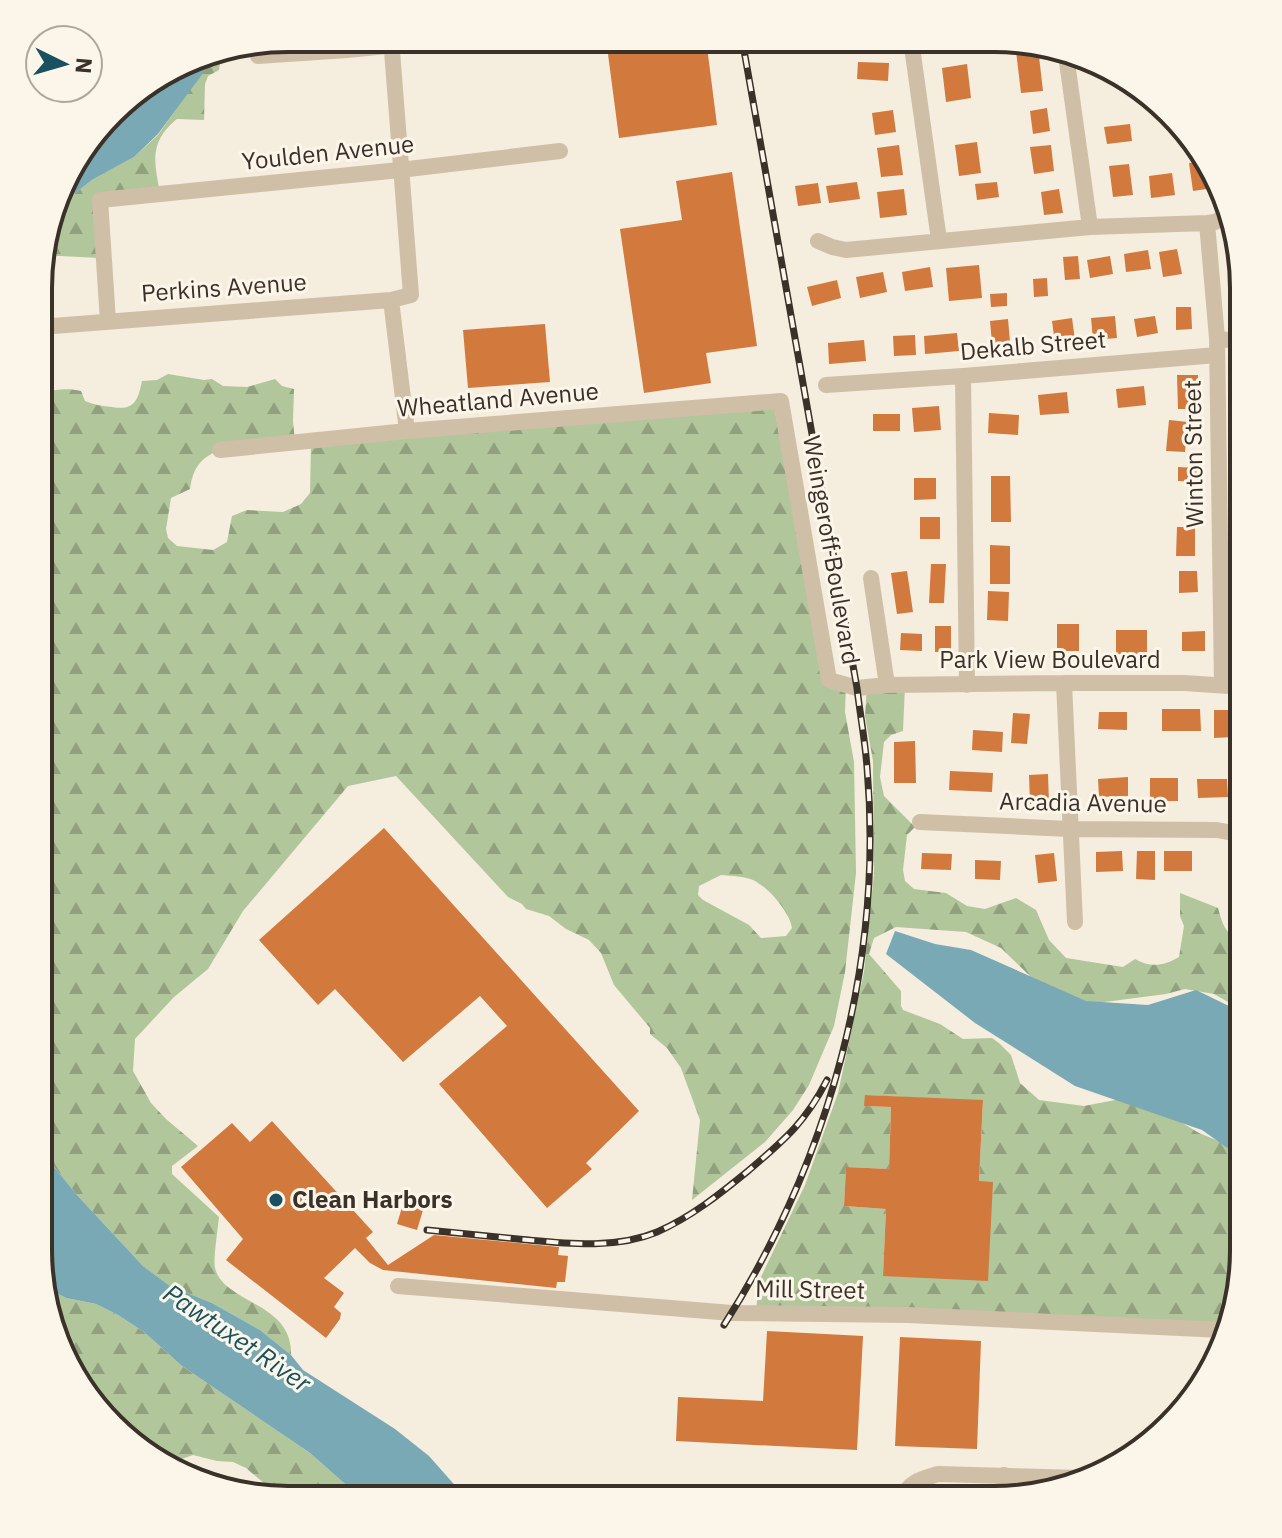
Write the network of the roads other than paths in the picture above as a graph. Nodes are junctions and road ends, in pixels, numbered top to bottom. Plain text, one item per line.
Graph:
1 (296, 52) edge
2 (392, 52) edge
3 (913, 52) edge
4 (258, 56) dead end
5 (1067, 64) edge
6 (560, 151) dead end
7 (400, 170) junction
8 (1219, 219) edge
9 (1207, 223) junction
10 (1090, 227) junction
11 (939, 240) junction
12 (818, 241) dead end
13 (391, 300) junction
14 (108, 321) junction
15 (52, 326) edge
16 (1230, 345) edge
17 (1217, 347) junction
18 (963, 376) junction
19 (826, 385) dead end
20 (781, 401) joint
21 (407, 431) junction
22 (220, 450) dead end
23 (871, 578) dead end
24 (1064, 683) junction
25 (887, 685) junction
26 (967, 685) junction
27 (1222, 685) junction
28 (1230, 686) edge
29 (857, 688) joint
30 (920, 822) dead end
31 (1069, 829) junction
32 (1229, 832) edge
33 (1075, 922) dead end
34 (398, 1286) dead end
35 (1216, 1330) edge
36 (1004, 1475) junction
37 (1058, 1477) edge
38 (912, 1485) edge
39 (1003, 1485) edge

1 - 4 street
2 - 7 street
3 - 11 street
5 - 10 street
6 - 7 street, Youlden Avenue
7 - 13 street, Perkins Avenue
7 - 14 street, Youlden Avenue
8 - 9 street
9 - 10 street
9 - 17 street, Winton Street
10 - 11 street
11 - 12 street
13 - 14 street, Perkins Avenue
13 - 21 street
14 - 15 street, Perkins Avenue
16 - 17 street, Dekalb Street
17 - 18 street, Dekalb Street
17 - 27 street, Winton Street
18 - 19 street, Dekalb Street
18 - 26 street
20 - 21 street, Wheatland Avenue
20 - 29 street, Weingeroff Boulevard
21 - 22 street, Wheatland Avenue
23 - 25 street
24 - 26 street, Park View Boulevard
24 - 27 street, Park View Boulevard
24 - 31 street
25 - 26 street, Park View Boulevard
25 - 29 street, Park View Boulevard
27 - 28 street, Park View Boulevard
30 - 31 street, Arcadia Avenue
31 - 32 street, Arcadia Avenue
31 - 33 street
34 - 35 street, Mill Street
36 - 37 street
36 - 38 street
36 - 39 street

